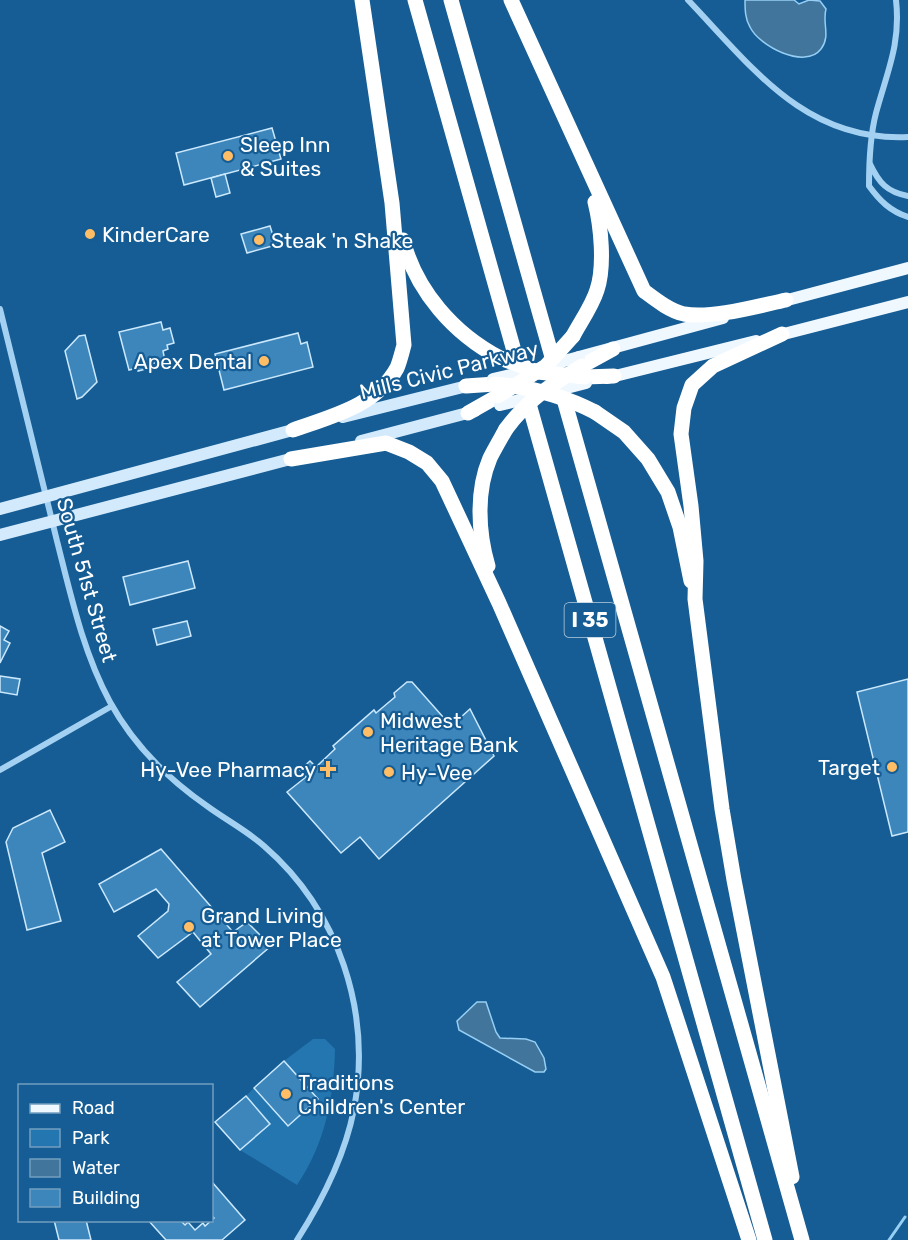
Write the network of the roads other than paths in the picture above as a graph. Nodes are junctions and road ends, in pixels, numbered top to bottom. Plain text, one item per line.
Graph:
1 (362, 0) edge
2 (414, 0) edge
3 (451, 0) edge
4 (510, 0) edge
5 (688, 0) edge
6 (896, 0) edge
7 (872, 135) junction
8 (908, 137) edge
9 (583, 162) junction
10 (869, 163) junction
11 (908, 196) edge
12 (392, 203) junction
13 (908, 217) edge
14 (908, 268) edge
15 (786, 300) junction
16 (907, 302) edge
17 (0, 309) edge
18 (782, 334) junction
19 (613, 349) joint
20 (539, 369) junction
21 (583, 371) junction
22 (565, 376) junction
23 (614, 376) joint
24 (466, 386) joint
25 (516, 386) junction
26 (497, 391) junction
27 (542, 393) junction
28 (468, 413) joint
29 (293, 430) junction
30 (291, 459) junction
31 (46, 498) junction
32 (0, 509) edge
33 (52, 522) junction
34 (0, 535) edge
35 (696, 598) junction
36 (499, 603) junction
37 (112, 706) junction
38 (0, 770) edge
39 (794, 1212) junction
40 (297, 1240) edge
41 (749, 1240) edge
42 (765, 1240) edge
43 (802, 1240) edge

1 - 12 highway
2 - 42 highway, I 35
3 - 39 highway, I 35
4 - 9 highway
5 - 7 street
6 - 7 street
7 - 8 street
7 - 10 street
9 - 15 highway
9 - 20 highway, bridge
10 - 11 street
10 - 13 street
12 - 20 highway, bridge
12 - 29 highway
14 - 15 main road
15 - 19 main road
16 - 18 main road
17 - 31 street, South 51st Street
18 - 23 main road
18 - 35 highway
19 - 21 highway
20 - 21 main road, Mills Civic Parkway, bridge
20 - 22 highway, bridge
20 - 25 highway, bridge
20 - 26 main road, Mills Civic Parkway, bridge
21 - 22 highway, bridge
21 - 23 highway
21 - 27 main road, bridge
22 - 27 highway, bridge
24 - 26 highway
24 - 29 main road, Mills Civic Parkway
25 - 26 highway, bridge
25 - 27 highway, bridge
26 - 27 main road, bridge
26 - 28 highway
27 - 35 highway, bridge
27 - 36 highway, bridge
28 - 30 main road
29 - 31 main road, Mills Civic Parkway
30 - 33 main road
30 - 36 highway
31 - 32 main road, Mills Civic Parkway
31 - 33 street, South 51st Street
33 - 34 main road
33 - 37 street, South 51st Street
35 - 39 highway
36 - 41 highway
37 - 38 street
37 - 40 street, South 51st Street
39 - 43 highway, I 35

